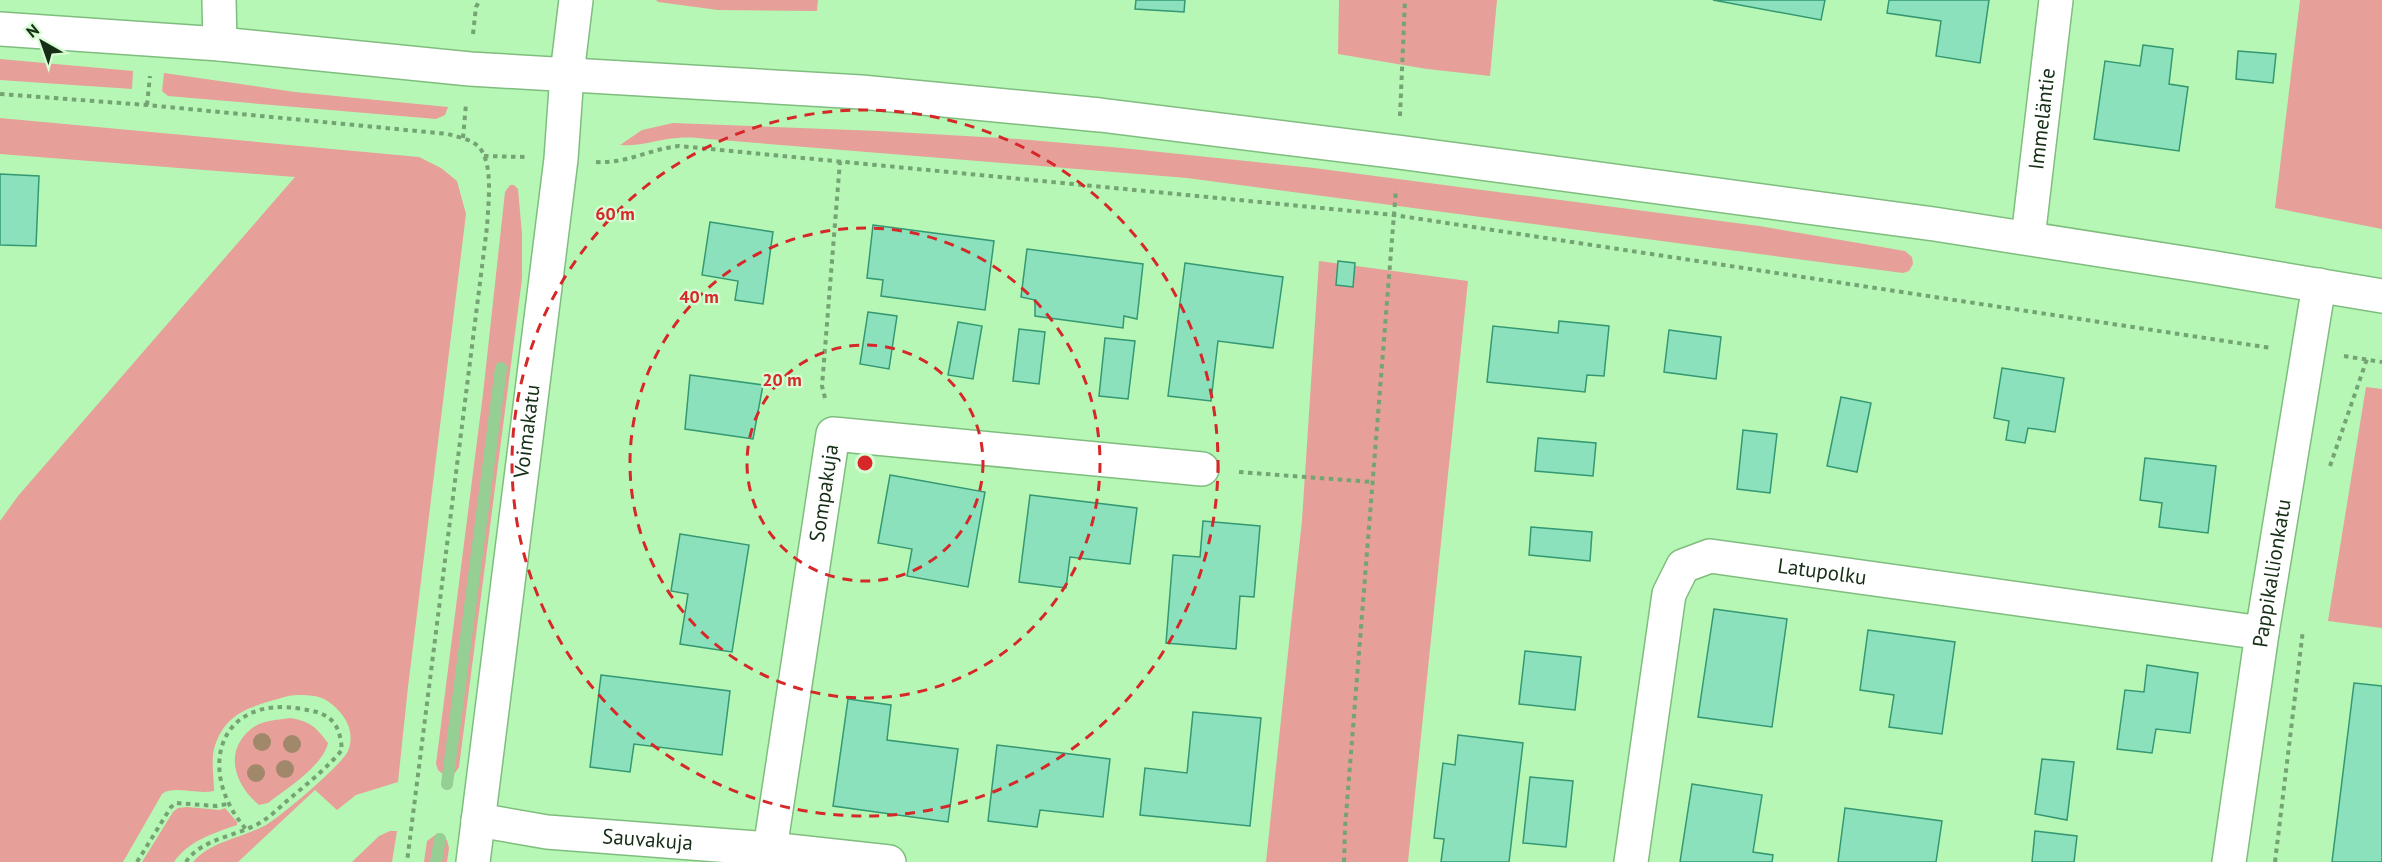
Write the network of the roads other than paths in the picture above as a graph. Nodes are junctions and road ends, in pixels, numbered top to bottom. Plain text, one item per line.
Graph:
1 (219, 0) edge
2 (576, 0) edge
3 (2056, 0) edge
4 (0, 29) edge
5 (220, 44) junction
6 (567, 74) junction
7 (2028, 238) junction
8 (2319, 285) junction
9 (2382, 296) edge
10 (1202, 469) road end
11 (2262, 633) junction
12 (478, 820) junction
13 (770, 849) junction
14 (473, 862) edge
15 (889, 862) edge
16 (1631, 862) edge
17 (2229, 862) edge

1 - 5 street
2 - 6 street, Voimakatu
3 - 7 street, Immeläntie
4 - 5 street
5 - 6 street
6 - 7 street
6 - 12 street, Voimakatu
7 - 8 street
8 - 9 street
8 - 11 street, Pappikallionkatu
10 - 13 street, Sompakuja
11 - 16 street, Latupolku
11 - 17 street, Pappikallionkatu
12 - 13 street, Sauvakuja
12 - 14 street, Voimakatu
13 - 15 street, Sauvakuja

